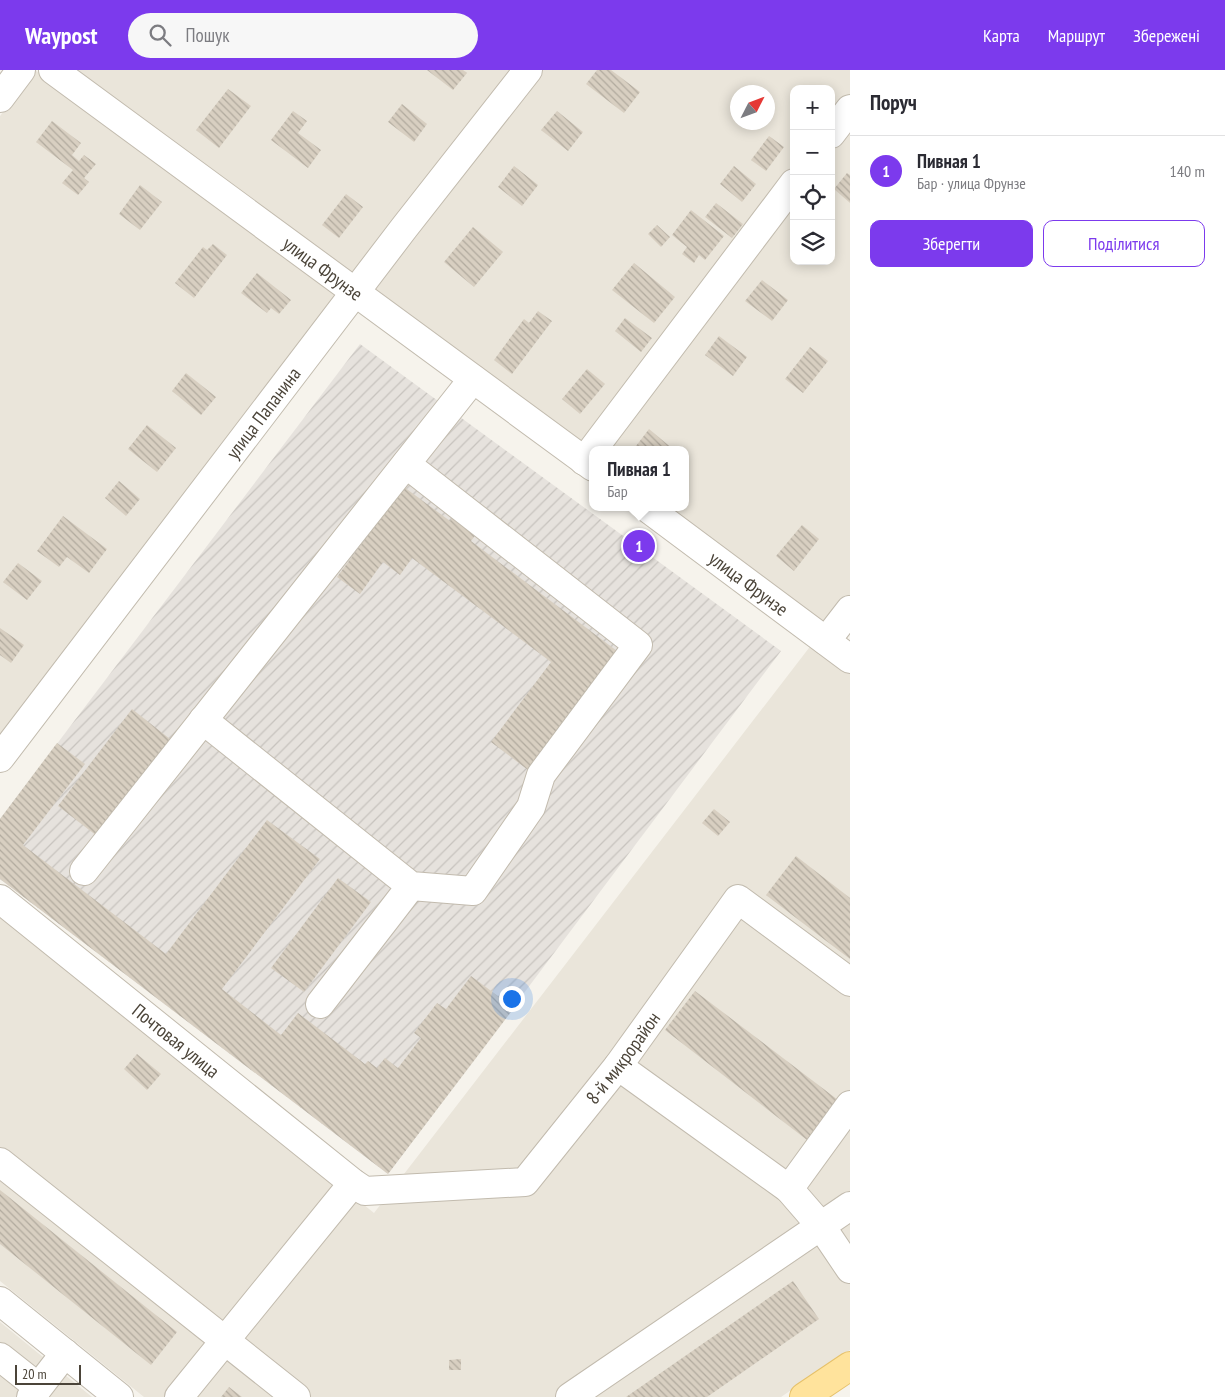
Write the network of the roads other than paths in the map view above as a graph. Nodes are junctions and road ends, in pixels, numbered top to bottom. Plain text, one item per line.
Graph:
1 (21, 70) edge
2 (53, 70) edge
3 (528, 70) edge
4 (0, 98) edge
5 (850, 109) edge
6 (834, 130) edge
7 (790, 188) edge
8 (356, 293) junction
9 (473, 379) junction
10 (601, 446) edge
11 (406, 464) junction
12 (588, 464) edge
13 (651, 511) edge
14 (850, 610) edge
15 (826, 641) junction
16 (850, 659) edge
17 (203, 720) junction
18 (0, 758) edge
19 (84, 871) dead end
20 (411, 886) junction
21 (0, 900) edge
22 (850, 982) edge
23 (320, 1004) dead end
24 (618, 1066) junction
25 (850, 1105) edge
26 (0, 1162) edge
27 (353, 1183) junction
28 (789, 1190) junction
29 (850, 1206) edge
30 (821, 1226) junction
31 (850, 1269) edge
32 (0, 1301) edge
33 (224, 1341) junction
34 (64, 1353) junction
35 (0, 1357) edge
36 (850, 1366) edge
37 (34, 1392) edge
38 (118, 1397) edge
39 (179, 1397) edge
40 (296, 1397) edge
41 (570, 1397) edge
42 (804, 1397) edge

1 - 4 street
2 - 8 street, улица Фрунзе
3 - 8 street, улица Папанина
5 - 6 street
7 - 10 street
8 - 9 street, улица Фрунзе
8 - 18 street, улица Папанина
9 - 11 street
9 - 12 street, улица Фрунзе
11 - 17 street
11 - 20 street
13 - 15 street, улица Фрунзе
14 - 15 street
15 - 16 street, улица Фрунзе
17 - 19 street
17 - 20 street
20 - 23 street
21 - 27 street, Почтовая улица
22 - 24 street, 8-й микрорайон
24 - 27 street, 8-й микрорайон
24 - 28 street
25 - 28 street
26 - 33 street
27 - 33 street
28 - 30 street
29 - 30 street
30 - 31 street
30 - 41 street
32 - 34 street
33 - 39 street
33 - 40 street
34 - 37 street
34 - 38 street
35 - 37 street
36 - 42 main road

